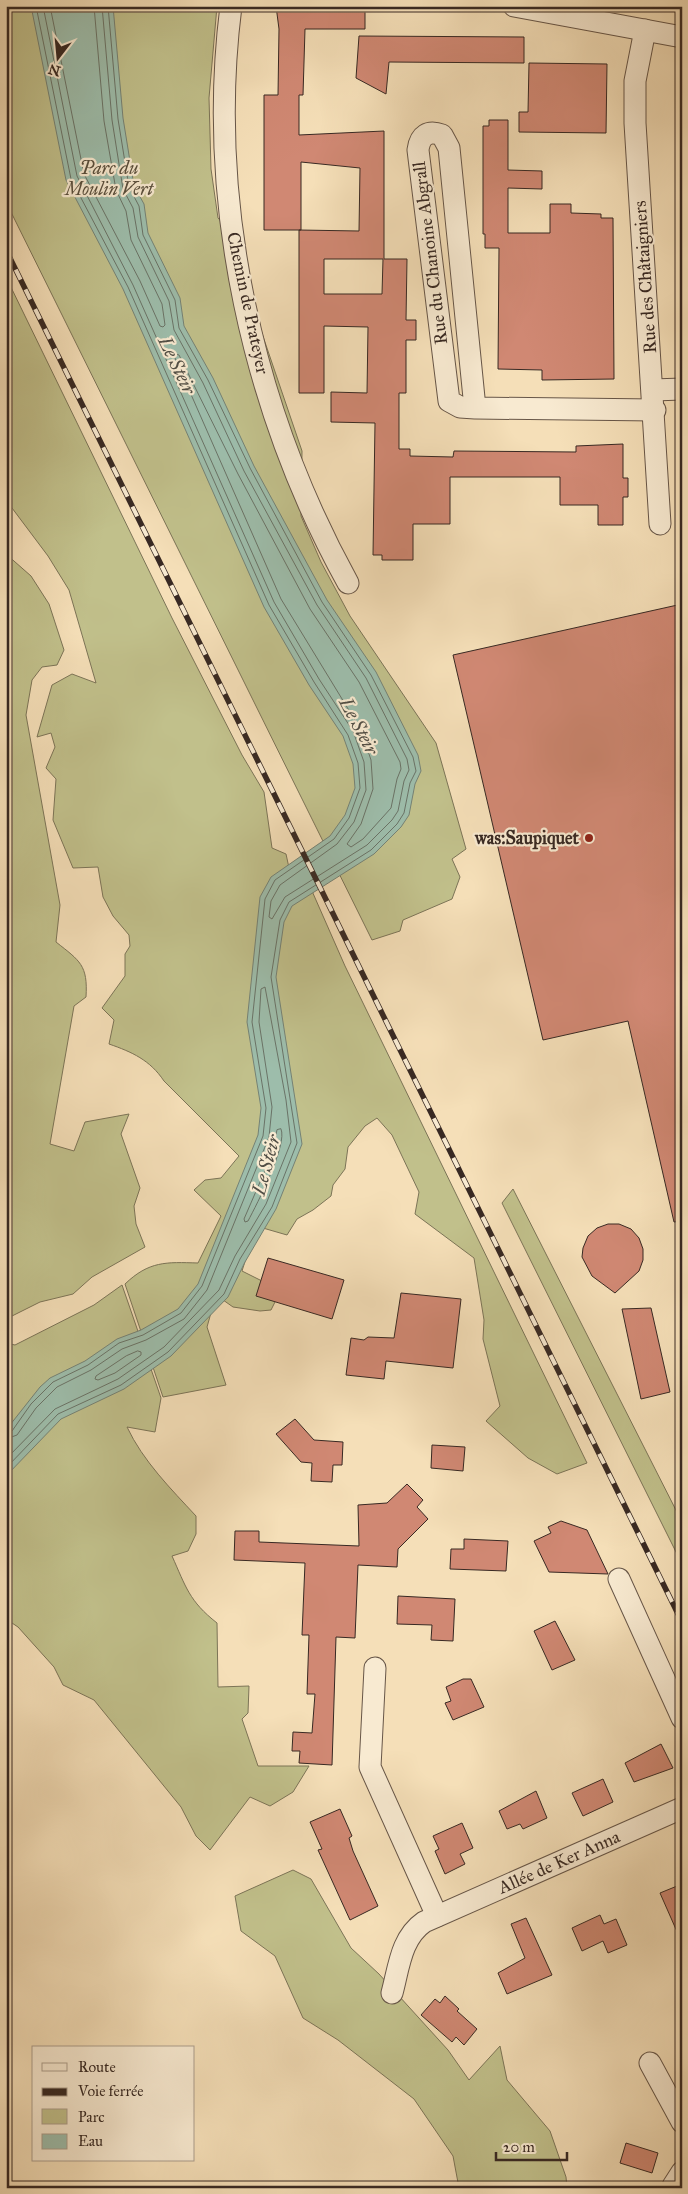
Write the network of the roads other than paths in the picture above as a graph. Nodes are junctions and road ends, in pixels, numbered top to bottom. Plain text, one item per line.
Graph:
1 (231, 6) edge
2 (514, 6) edge
3 (645, 30) junction
4 (682, 37) edge
5 (682, 389) edge
6 (654, 400) junction
7 (474, 408) junction
8 (660, 524) dead end
9 (348, 583) dead end
10 (619, 1579) dead end
11 (375, 1668) dead end
12 (682, 1718) edge
13 (682, 1808) edge
14 (437, 1916) junction
15 (392, 1993) dead end
16 (650, 2063) dead end
17 (682, 2122) edge
18 (682, 2172) edge
19 (675, 2188) edge

1 - 9 street, Chemin de Prateyer
2 - 3 street
3 - 4 street
3 - 6 street, Rue des Châtaigniers
5 - 6 street, Rue du Chanoine Abgrall
6 - 7 street, Rue du Chanoine Abgrall
6 - 8 street, Rue des Châtaigniers
7 - 7 street, Rue du Chanoine Abgrall
10 - 12 street
11 - 14 street
13 - 14 street, Allée de Ker Anna
14 - 15 street, Allée de Ker Anna
16 - 17 street
18 - 19 street

